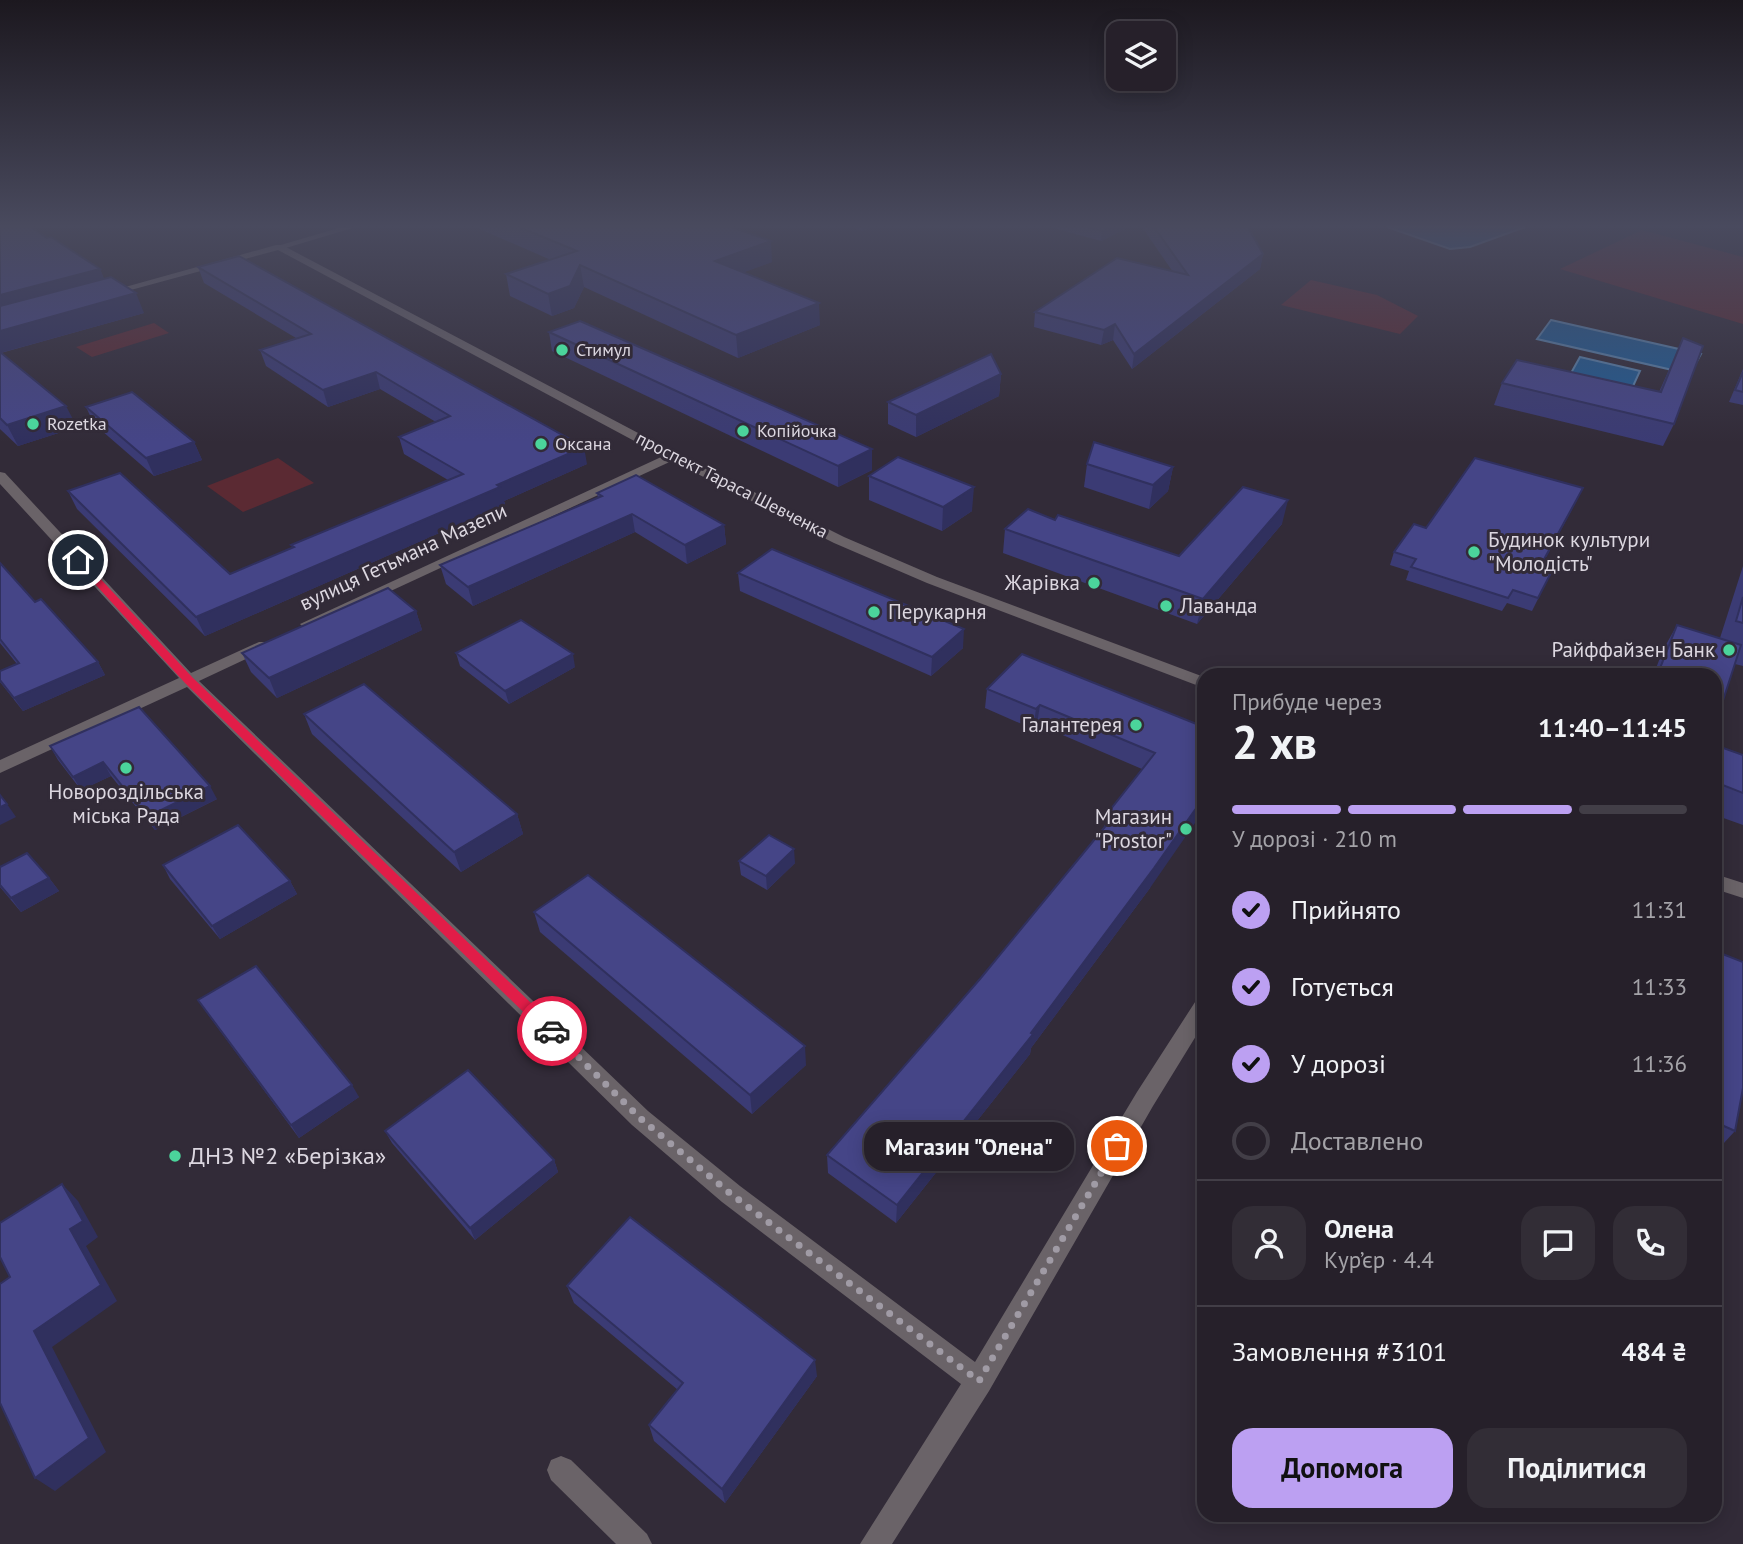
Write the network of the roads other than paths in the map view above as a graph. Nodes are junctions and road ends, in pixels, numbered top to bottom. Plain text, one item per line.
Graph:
1 (377, 299) edge
2 (672, 456) junction
3 (0, 476) edge
4 (300, 628) edge
5 (275, 640) edge
6 (189, 680) junction
7 (1197, 680) edge
8 (0, 767) edge
9 (1722, 884) edge
10 (1743, 891) edge
11 (1197, 1016) edge
12 (979, 1381) junction
13 (561, 1470) dead end
14 (636, 1544) edge
15 (875, 1544) edge

1 - 2 street, проспект Тараса Шевченка
2 - 4 street, вулиця Гетьмана Мазепи
2 - 7 street, проспект Тараса Шевченка
3 - 6 street
5 - 6 street
6 - 8 street
6 - 12 street
9 - 10 street
11 - 12 street
12 - 15 street
13 - 14 street

